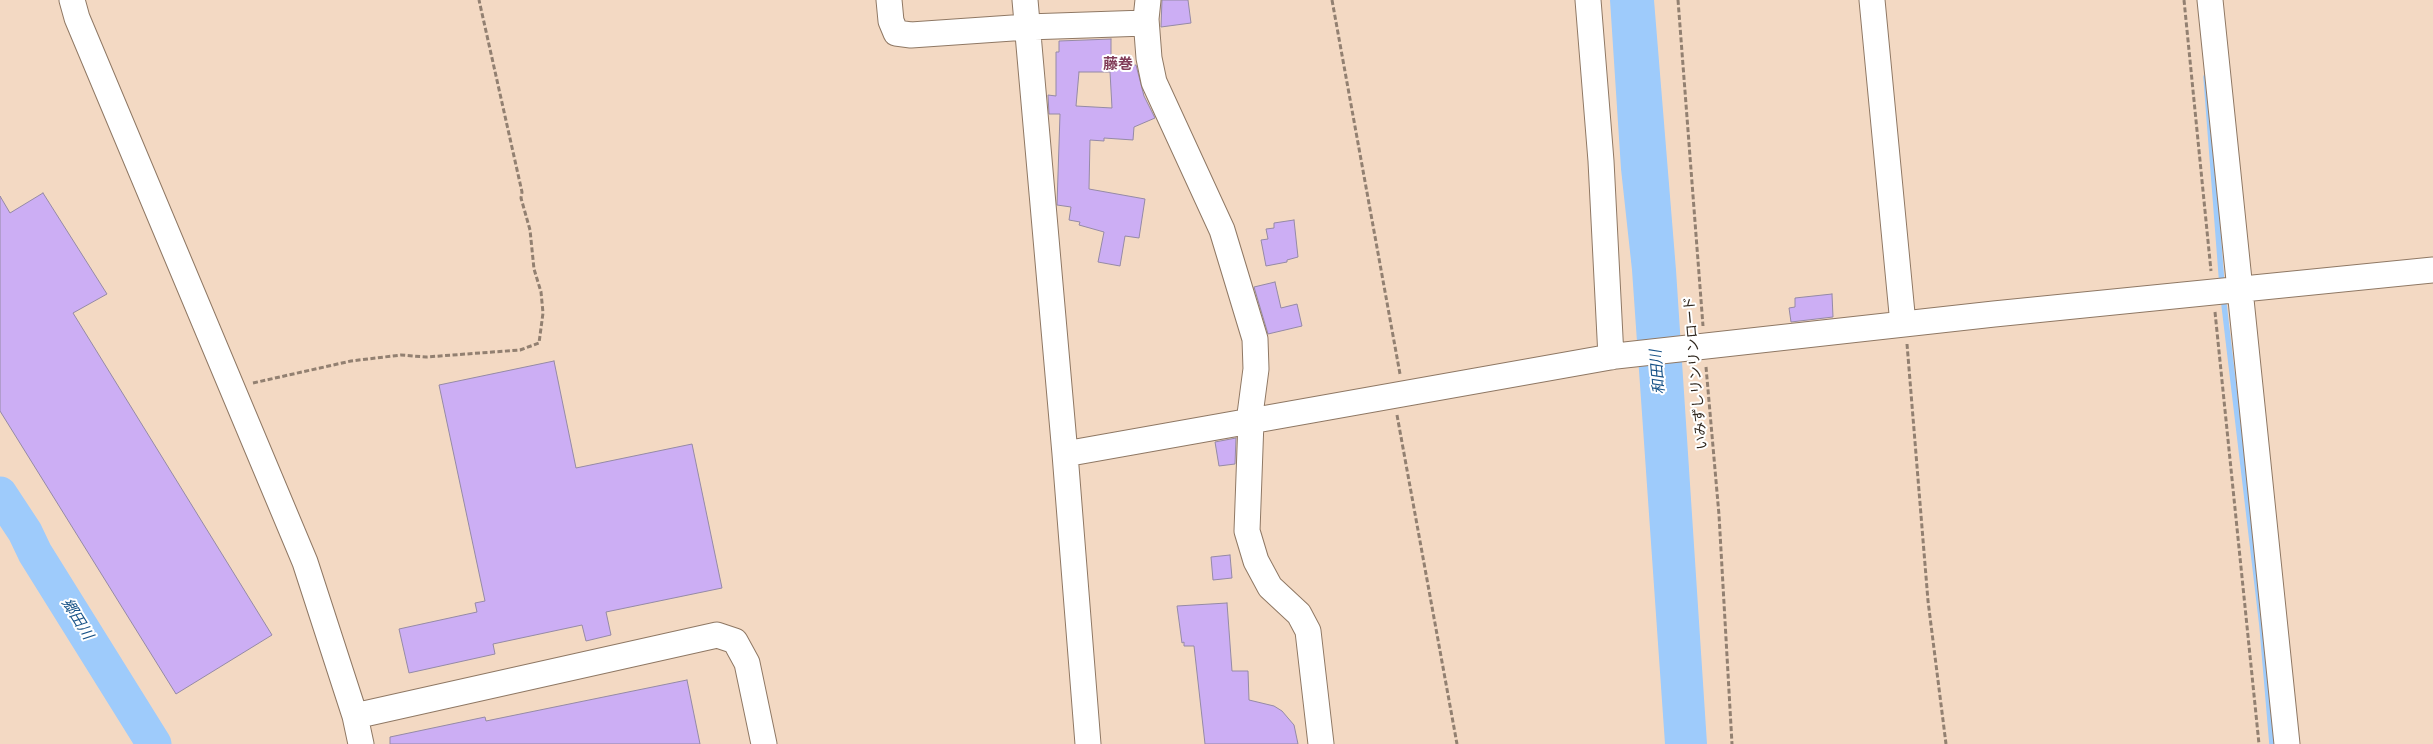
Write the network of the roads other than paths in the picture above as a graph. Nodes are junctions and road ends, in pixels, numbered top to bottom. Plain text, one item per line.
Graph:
1 (72, 0) edge
2 (889, 0) edge
3 (1025, 0) edge
4 (1588, 0) edge
5 (1872, 0) edge
6 (2210, 0) edge
7 (1147, 11) edge
8 (1027, 27) junction
9 (2433, 270) edge
10 (2239, 289) junction
11 (1904, 324) junction
12 (1614, 356) junction
13 (1250, 422) junction
14 (1065, 454) junction
15 (355, 716) junction
16 (361, 744) edge
17 (764, 744) edge
18 (1088, 744) edge
19 (1321, 744) edge
20 (2287, 744) edge

1 - 15 street
2 - 8 street
3 - 8 street
4 - 12 street
5 - 11 street
6 - 10 street
7 - 8 street
7 - 13 street
8 - 14 street
9 - 10 street
10 - 11 street
10 - 20 street
11 - 12 street
12 - 13 street
13 - 14 street
13 - 19 street
14 - 18 street
15 - 16 street
15 - 17 street

